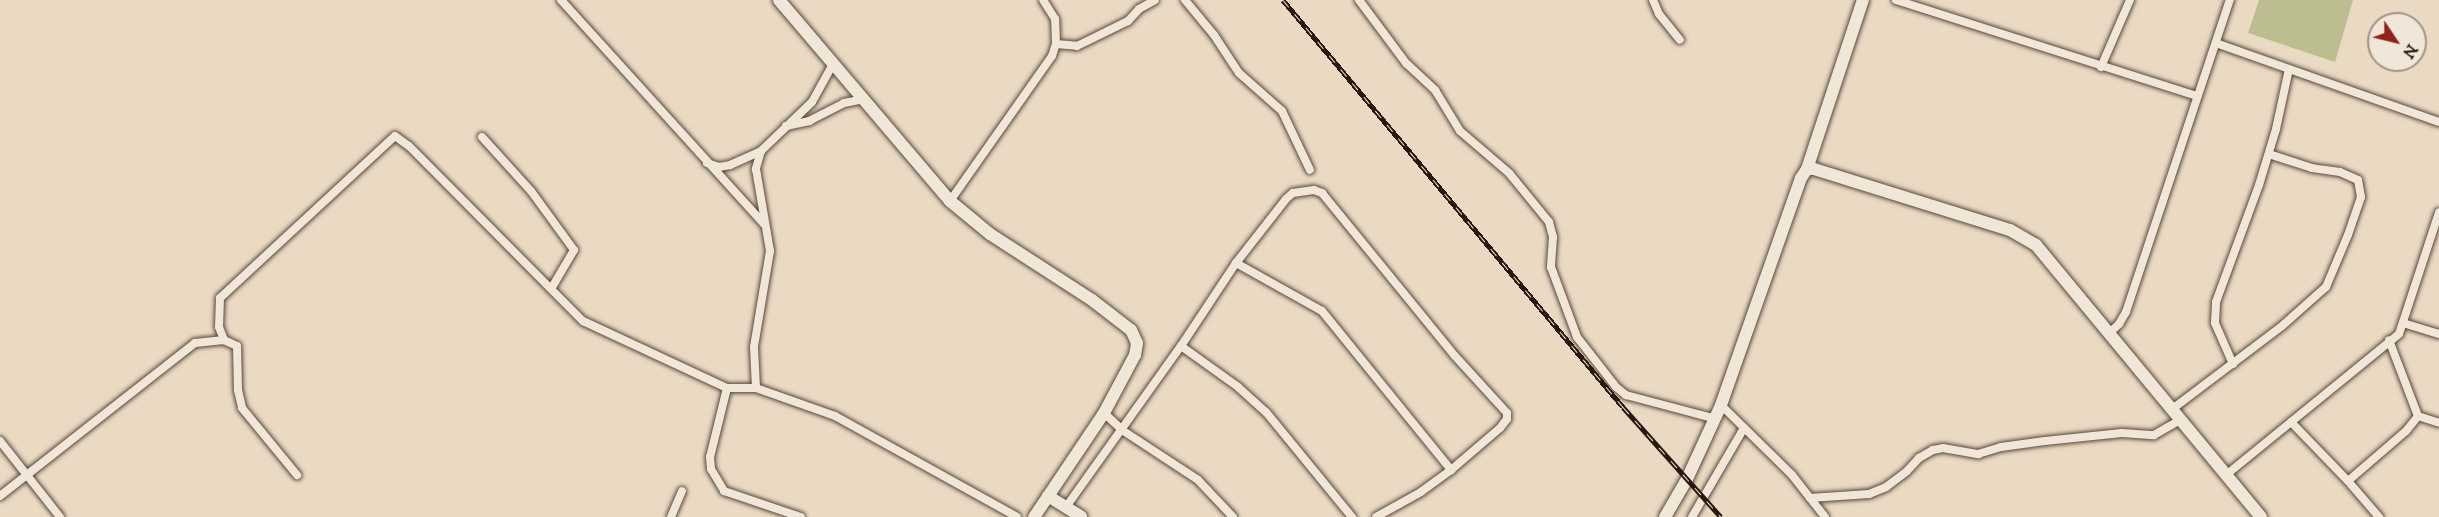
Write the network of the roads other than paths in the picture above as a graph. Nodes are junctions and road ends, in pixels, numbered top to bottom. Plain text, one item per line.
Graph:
1 (561, 0) edge
2 (779, 0) edge
3 (1043, 0) edge
4 (1155, 0) edge
5 (1185, 0) edge
6 (1359, 0) edge
7 (1653, 0) edge
8 (1863, 0) edge
9 (1896, 0) edge
10 (2130, 0) edge
11 (2230, 0) edge
12 (1680, 40) dead end
13 (2216, 43) junction
14 (1056, 44) junction
15 (833, 64) junction
16 (2101, 67) junction
17 (2289, 69) junction
18 (2196, 96) junction
19 (864, 99) junction
20 (2439, 122) edge
21 (784, 127) junction
22 (482, 137) dead end
23 (760, 151) junction
24 (2269, 154) junction
25 (706, 163) junction
26 (1310, 170) dead end
27 (1807, 170) junction
28 (950, 201) junction
29 (2439, 212) edge
30 (765, 225) junction
31 (1236, 263) junction
32 (551, 289) junction
33 (2403, 323) junction
34 (2108, 334) junction
35 (2439, 334) edge
36 (224, 340) junction
37 (2389, 340) junction
38 (1182, 346) junction
39 (2233, 364) junction
40 (727, 388) junction
41 (756, 388) junction
42 (1721, 405) junction
43 (2171, 410) junction
44 (1104, 413) junction
45 (2418, 416) junction
46 (1716, 419) junction
47 (2180, 420) junction
48 (2290, 422) junction
49 (2439, 423) edge
50 (1744, 428) junction
51 (1122, 430) junction
52 (0, 441) edge
53 (1451, 470) junction
54 (27, 474) junction
55 (297, 475) dead end
56 (2226, 475) junction
57 (2348, 481) junction
58 (682, 491) dead end
59 (0, 496) edge
60 (1048, 496) junction
61 (1810, 498) junction
62 (1066, 507) junction
63 (60, 517) edge
64 (671, 517) edge
65 (801, 517) edge
66 (1017, 517) edge
67 (1034, 517) edge
68 (1081, 517) edge
69 (1233, 517) edge
70 (1352, 517) edge
71 (1376, 517) edge
72 (1665, 517) edge
73 (1692, 517) edge
74 (1825, 517) edge
75 (2261, 517) edge
76 (2379, 517) edge

1 - 25 street
2 - 15 street
3 - 14 street
4 - 14 street
5 - 26 street
6 - 46 street
7 - 12 street
8 - 27 street
9 - 16 street
10 - 16 street
11 - 13 street
13 - 17 street
13 - 18 street
14 - 28 street
15 - 19 street
15 - 21 street
16 - 18 street
17 - 20 street
17 - 24 street
18 - 34 street
19 - 21 street
19 - 28 street
21 - 23 street
22 - 32 street
23 - 25 street
23 - 30 street
24 - 39 street
24 - 39 street
25 - 30 street
27 - 34 street
27 - 42 street
28 - 44 street
29 - 33 street
30 - 41 street
31 - 38 street
31 - 53 street
31 - 53 street
32 - 36 street
32 - 40 street
33 - 35 street
33 - 37 street
34 - 43 street
36 - 54 street
36 - 55 street
37 - 45 street
37 - 48 street
38 - 51 street
38 - 70 street
39 - 43 street
40 - 41 street
40 - 65 street
41 - 66 street
42 - 46 street
42 - 50 street
43 - 47 street
44 - 51 street
44 - 60 street
45 - 49 street
45 - 57 street
46 - 72 street
47 - 56 street
47 - 61 street
48 - 56 street
48 - 57 street
50 - 61 street
50 - 73 street
51 - 62 street
51 - 69 street
52 - 54 street
53 - 71 street
54 - 59 street
54 - 63 street
56 - 75 street
57 - 76 street
58 - 64 street
60 - 62 street
60 - 67 street
61 - 74 street
62 - 68 street

